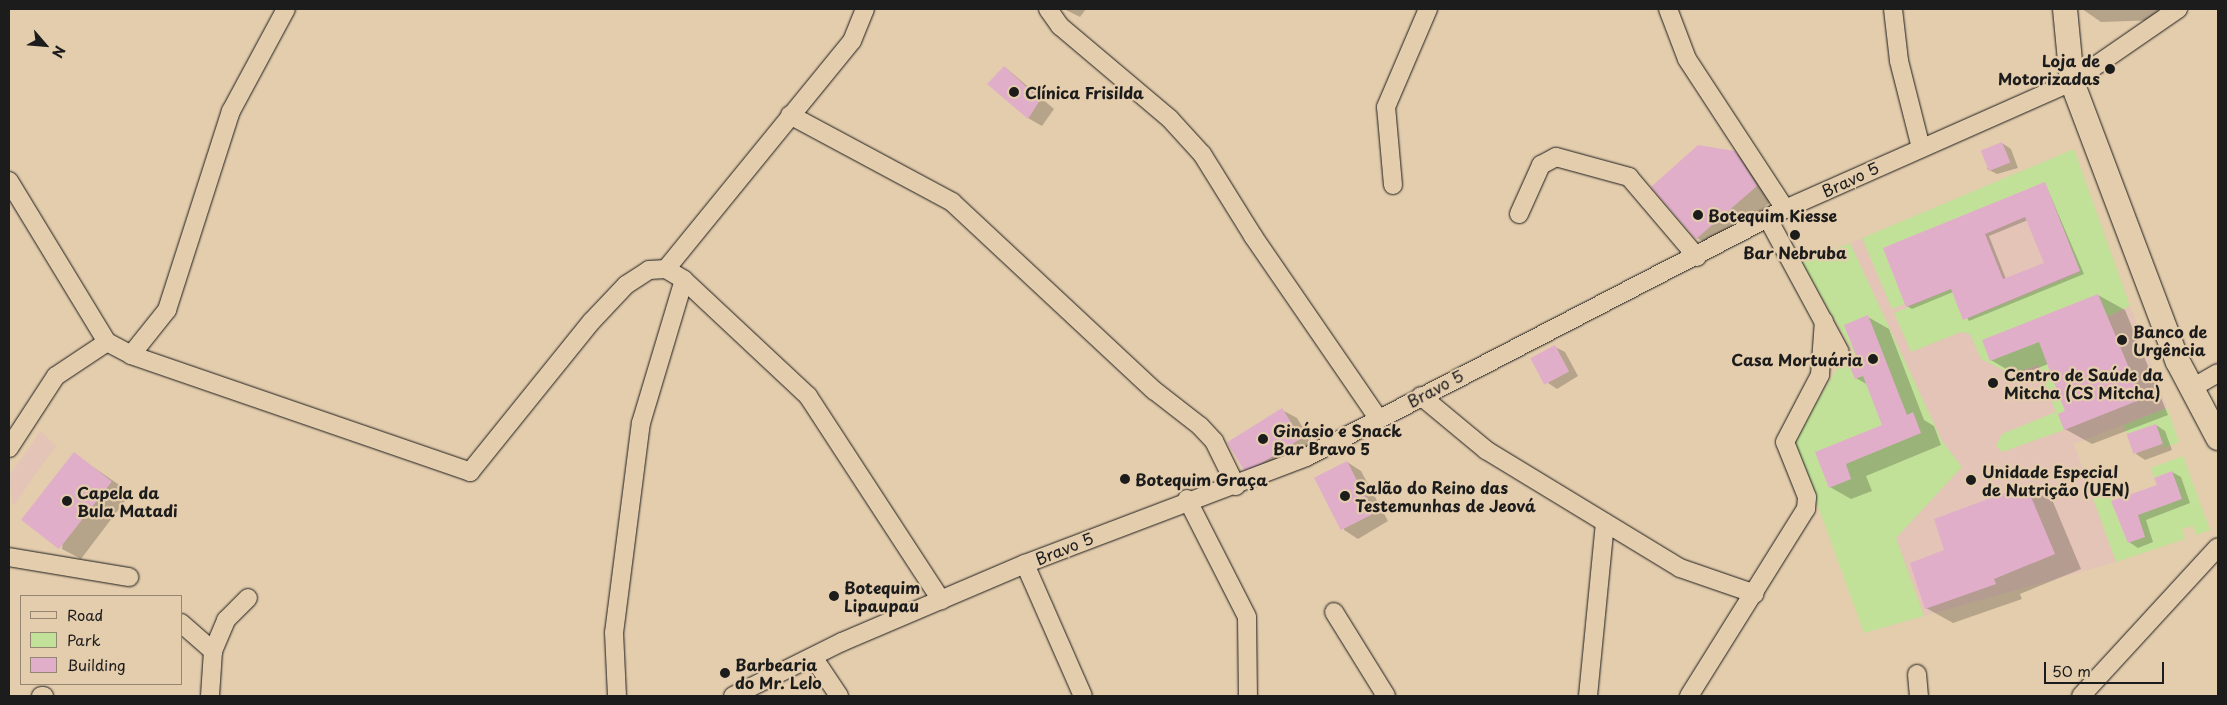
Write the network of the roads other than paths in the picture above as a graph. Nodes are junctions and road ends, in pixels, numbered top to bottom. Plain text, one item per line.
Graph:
1 (286, 9) edge
2 (865, 9) edge
3 (1048, 9) edge
4 (1428, 9) edge
5 (1668, 9) edge
6 (1893, 9) edge
7 (2065, 9) edge
8 (2178, 9) edge
9 (2072, 82) junction
10 (790, 115) junction
11 (1921, 148) junction
12 (9, 181) edge
13 (1393, 185) dead end
14 (1785, 209) junction
15 (1519, 214) dead end
16 (1768, 220) junction
17 (1697, 257) junction
18 (666, 269) junction
19 (684, 280) junction
20 (1824, 321) junction
21 (107, 342) junction
22 (1840, 352) dead end
23 (130, 355) junction
24 (2218, 373) edge
25 (2192, 388) junction
26 (1422, 396) junction
27 (1378, 418) junction
28 (2218, 438) edge
29 (9, 448) edge
30 (1236, 486) junction
31 (1187, 499) junction
32 (1605, 523) junction
33 (2218, 546) edge
34 (9, 557) edge
35 (1025, 564) junction
36 (129, 577) dead end
37 (1755, 594) junction
38 (248, 598) dead end
39 (941, 600) junction
40 (1334, 612) dead end
41 (182, 624) edge
42 (213, 651) junction
43 (813, 657) junction
44 (1917, 674) dead end
45 (210, 696) edge
46 (617, 696) edge
47 (734, 696) edge
48 (839, 696) edge
49 (1083, 696) edge
50 (1248, 696) edge
51 (1386, 696) edge
52 (1588, 696) edge
53 (1688, 696) edge
54 (1919, 696) edge
55 (2081, 696) edge

1 - 23 street
2 - 10 street
3 - 27 street
4 - 13 street
5 - 14 street
6 - 11 street
7 - 9 main road
8 - 9 street, Bravo 5
9 - 11 street, Bravo 5
9 - 25 main road
10 - 18 street
10 - 30 street
11 - 14 street, Bravo 5
12 - 21 street
14 - 16 street, Bravo 5
15 - 17 street
16 - 17 street, Bravo 5
16 - 20 street
17 - 26 street, Bravo 5
18 - 19 street
18 - 23 street
19 - 39 street
19 - 46 street
20 - 22 street
20 - 37 street
21 - 23 street
21 - 29 street
24 - 25 street
25 - 28 main road
26 - 27 street, Bravo 5
26 - 32 street
27 - 30 street, Bravo 5
30 - 31 street, Bravo 5
31 - 35 street, Bravo 5
31 - 50 street
32 - 37 street
32 - 52 street
33 - 55 street
34 - 36 street
35 - 39 street, Bravo 5
35 - 49 street
37 - 53 street
38 - 42 street
39 - 43 street, Bravo 5
40 - 51 street
41 - 42 street
42 - 45 street
43 - 47 street, Bravo 5
43 - 48 street
44 - 54 street

